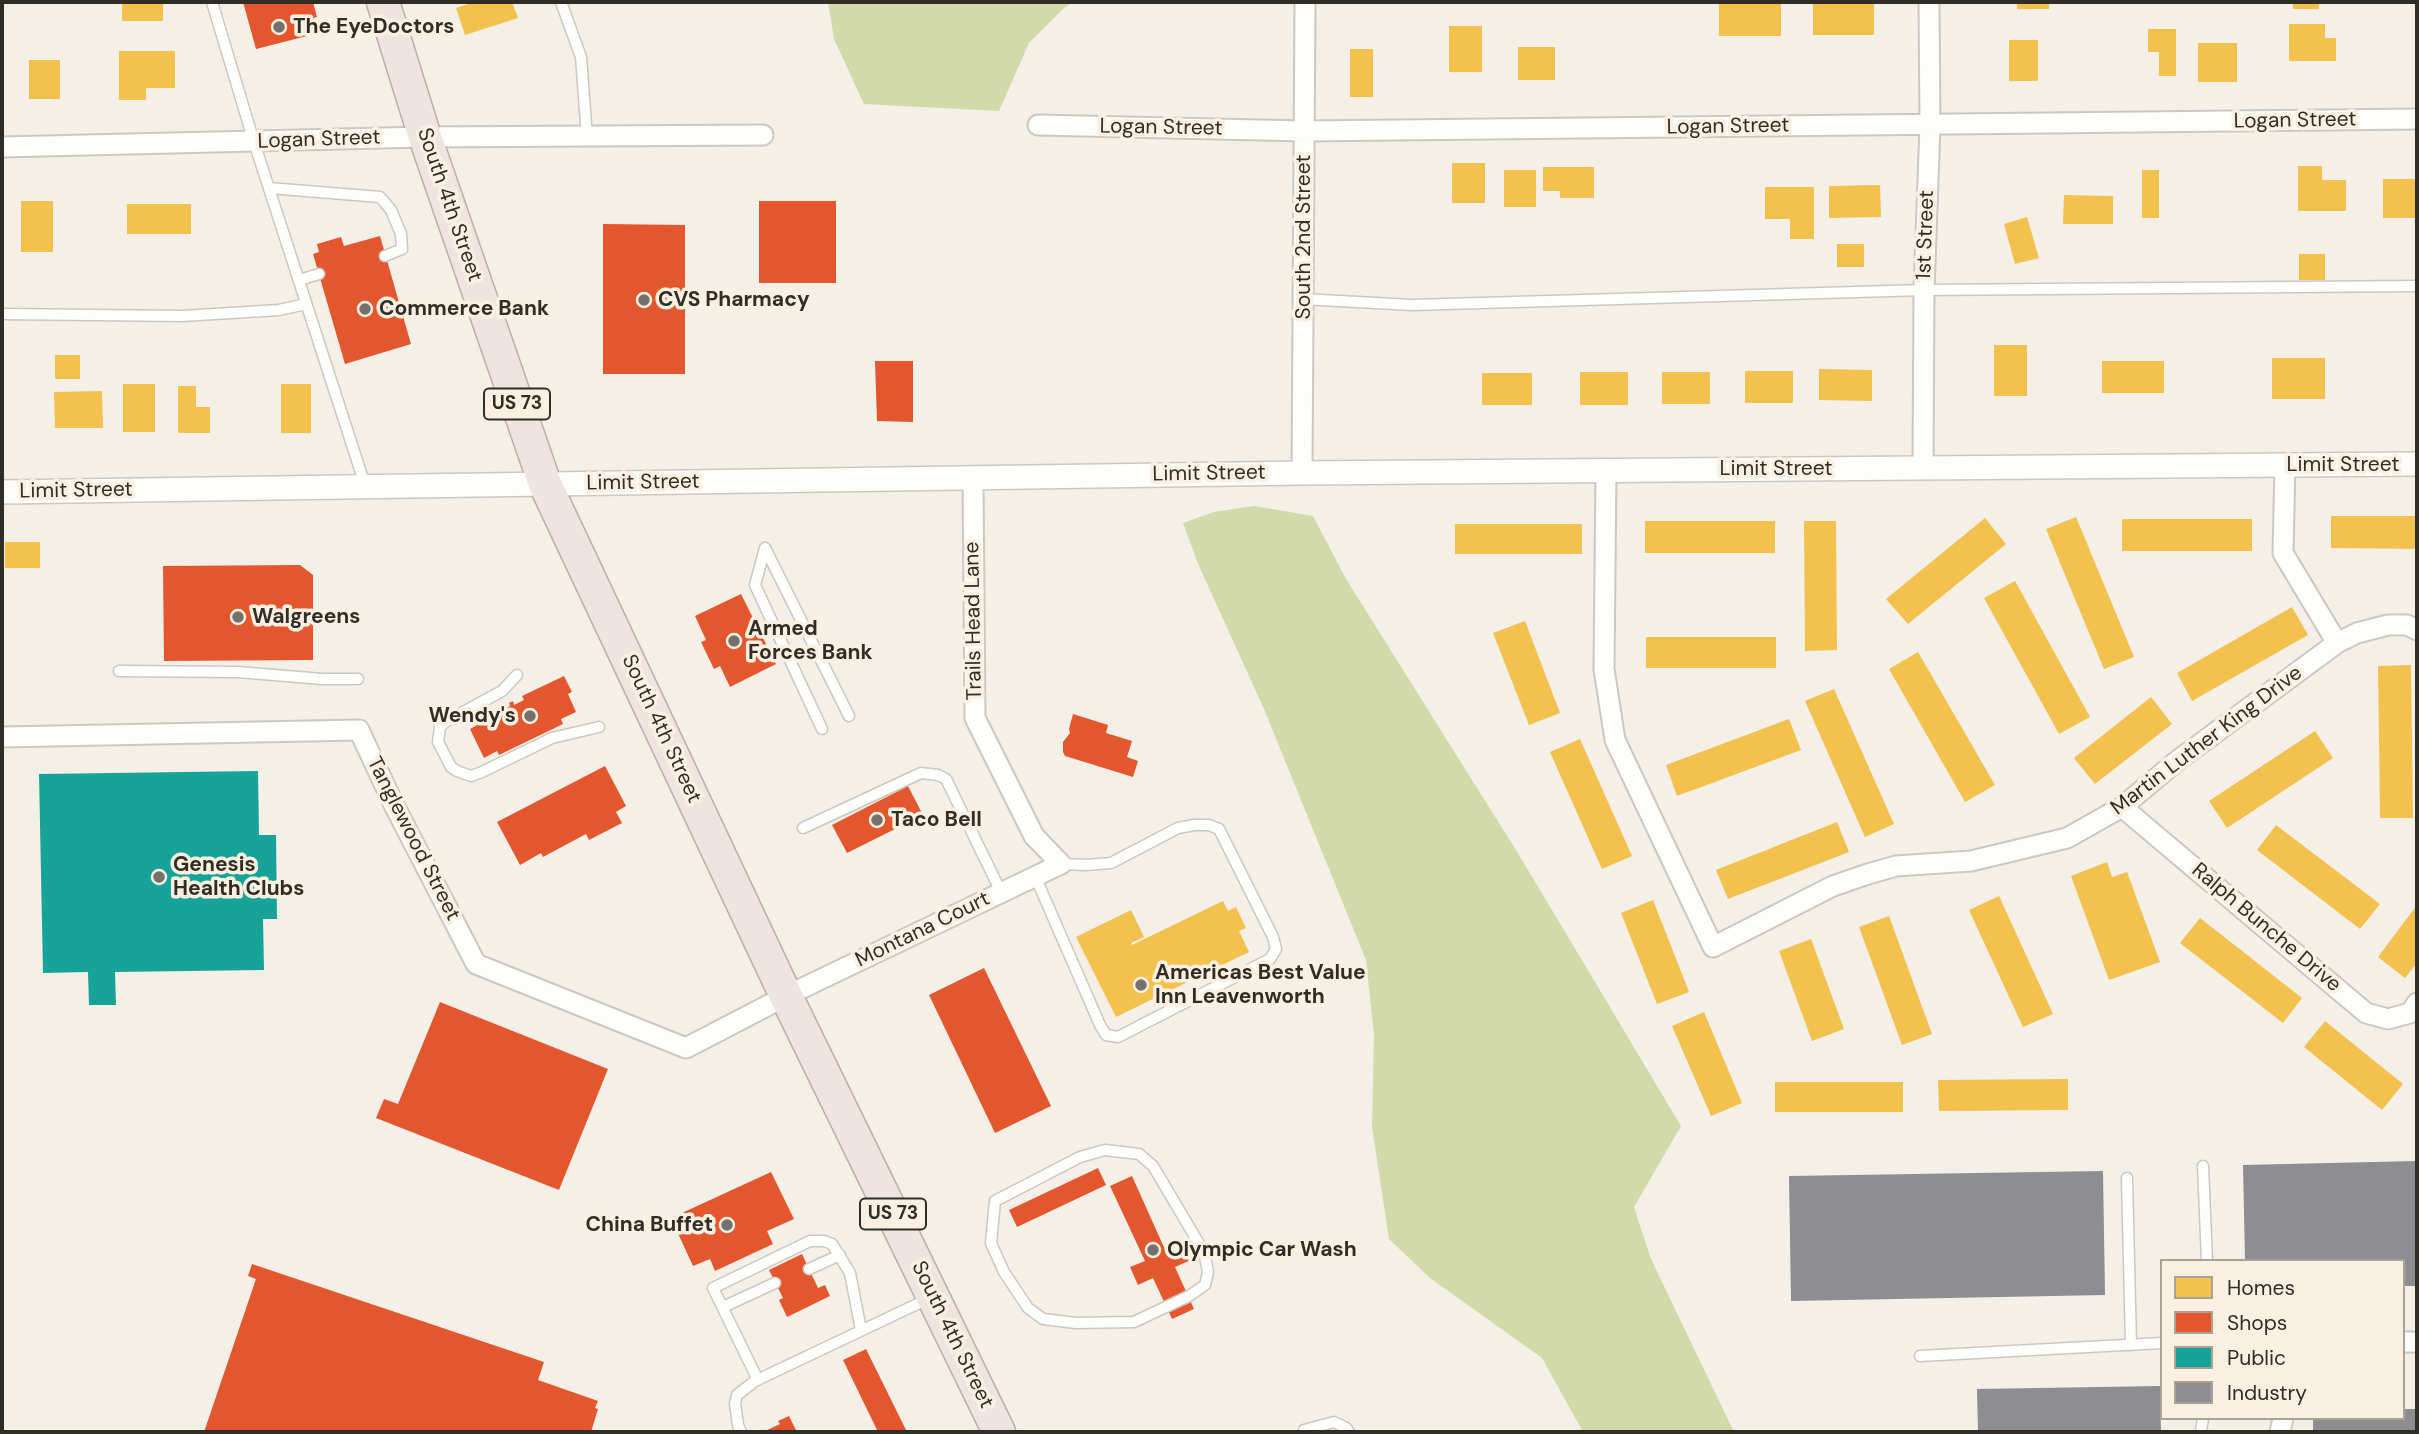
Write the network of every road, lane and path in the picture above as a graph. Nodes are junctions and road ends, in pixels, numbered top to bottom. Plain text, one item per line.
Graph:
1 (212, 2) edge
2 (383, 2) edge
3 (561, 2) edge
4 (1306, 2) edge
5 (1929, 2) edge
6 (2417, 119) edge
7 (1038, 125) dead end
8 (1930, 125) junction
9 (1305, 131) junction
10 (763, 135) dead end
11 (425, 137) junction
12 (587, 137) junction
13 (254, 142) junction
14 (2, 147) edge
15 (269, 188) junction
16 (385, 256) dead end
17 (319, 274) dead end
18 (299, 280) junction
19 (2417, 286) edge
20 (1924, 290) junction
21 (1303, 299) junction
22 (306, 304) junction
23 (2, 313) edge
24 (2417, 464) edge
25 (2285, 465) junction
26 (1923, 468) junction
27 (1606, 470) junction
28 (1302, 473) junction
29 (973, 479) junction
30 (545, 484) junction
31 (366, 488) junction
32 (2, 492) edge
33 (2417, 630) edge
34 (2337, 643) junction
35 (118, 671) dead end
36 (517, 675) dead end
37 (358, 679) dead end
38 (849, 716) dead end
39 (599, 727) dead end
40 (822, 729) dead end
41 (2, 737) edge
42 (2122, 807) junction
43 (803, 828) dead end
44 (1061, 864) junction
45 (1035, 876) junction
46 (1001, 892) junction
47 (786, 996) junction
48 (2417, 1003) edge
49 (2203, 1166) dead end
50 (2127, 1178) dead end
51 (840, 1255) junction
52 (2207, 1259) edge
53 (809, 1269) dead end
54 (1004, 1272) joint
55 (775, 1283) dead end
56 (933, 1296) junction
57 (723, 1307) junction
58 (861, 1330) junction
59 (2160, 1343) edge
60 (2131, 1345) junction
61 (1920, 1356) dead end
62 (758, 1380) junction
63 (1302, 1431) edge
64 (741, 1432) edge
65 (999, 1432) edge
66 (1315, 1432) edge
67 (1349, 1432) edge

1 - 13 lane
2 - 11 highway, South 4th Street / US 73
3 - 12 lane
4 - 9 street, South 2nd Street
5 - 8 street, 1st Street
6 - 8 street, Logan Street
7 - 9 street, Logan Street
8 - 9 street, Logan Street
8 - 20 street, 1st Street
9 - 21 street, South 2nd Street
10 - 12 street, Logan Street
11 - 12 street, Logan Street
11 - 13 street, Logan Street
11 - 30 highway, South 4th Street / US 73
13 - 14 street, Logan Street
13 - 15 lane
15 - 16 lane
15 - 18 lane
17 - 18 lane
18 - 22 lane
19 - 20 lane
20 - 21 lane
20 - 26 street, 1st Street
21 - 28 street, South 2nd Street
22 - 23 lane
22 - 31 lane
24 - 25 street, Limit Street
25 - 26 street, Limit Street
25 - 34 street
26 - 27 street, Limit Street
27 - 28 street, Limit Street
27 - 42 street, Martin Luther King Drive
28 - 29 street, Limit Street
29 - 30 street, Limit Street
29 - 44 street, Trails Head Lane
30 - 31 street, Limit Street
30 - 47 highway, South 4th Street / US 73
31 - 32 street, Limit Street
33 - 34 street
34 - 42 street, Martin Luther King Drive
35 - 37 lane
36 - 39 lane
38 - 40 lane
41 - 47 street, Tanglewood Street
42 - 48 street, Ralph Bunche Drive
43 - 46 lane
44 - 45 street, Montana Court
44 - 45 lane
45 - 46 street, Montana Court
46 - 47 street, Montana Court
47 - 56 highway, South 4th Street / US 73
49 - 52 lane
50 - 60 lane
51 - 53 lane
51 - 57 lane
51 - 58 lane
54 - 54 lane
55 - 57 lane
56 - 58 lane
56 - 65 highway, South 4th Street / US 73
57 - 62 lane
58 - 62 lane
59 - 60 lane
60 - 61 lane
62 - 64 lane
63 - 66 lane
63 - 67 lane

